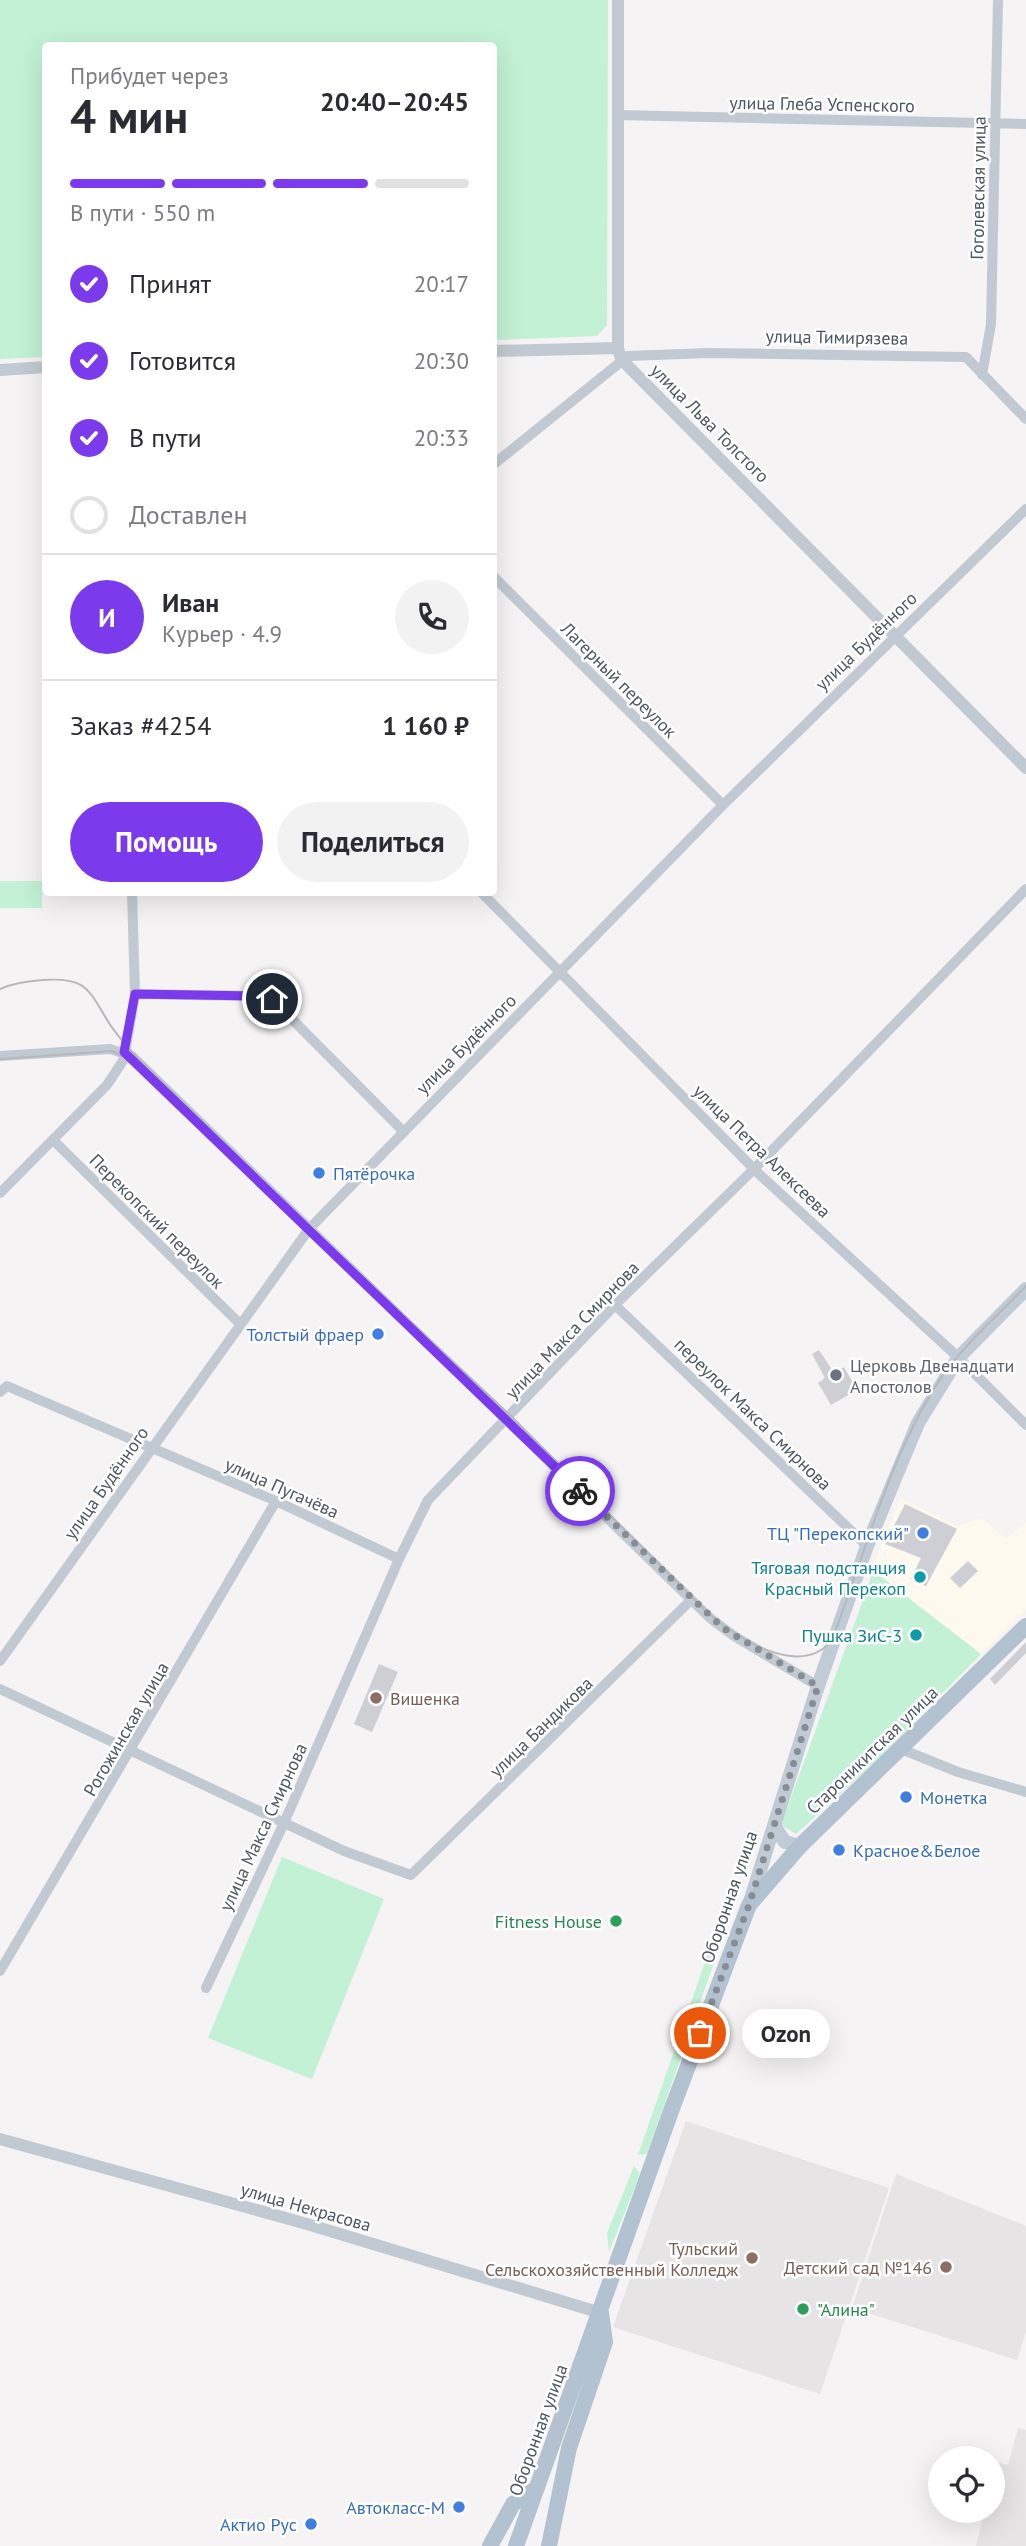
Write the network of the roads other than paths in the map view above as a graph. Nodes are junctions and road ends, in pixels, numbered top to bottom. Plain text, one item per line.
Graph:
1 (618, 0) edge
2 (998, 0) edge
3 (617, 115) junction
4 (995, 123) junction
5 (1026, 124) edge
6 (497, 351) edge
7 (620, 354) junction
8 (42, 367) edge
9 (0, 370) edge
10 (982, 375) junction
11 (1026, 419) edge
12 (497, 461) edge
13 (1026, 509) edge
14 (497, 580) edge
15 (895, 635) junction
16 (1026, 768) edge
17 (723, 805) junction
18 (1026, 889) edge
19 (132, 896) edge
20 (485, 896) edge
21 (560, 971) junction
22 (135, 994) junction
23 (124, 1050) junction
24 (0, 1056) edge
25 (403, 1131) junction
26 (53, 1140) junction
27 (754, 1169) junction
28 (0, 1193) edge
29 (309, 1229) junction
30 (1026, 1289) edge
31 (615, 1305) junction
32 (240, 1324) junction
33 (958, 1358) junction
34 (0, 1392) edge
35 (507, 1419) junction
36 (1026, 1425) edge
37 (151, 1447) junction
38 (276, 1502) junction
39 (867, 1546) junction
40 (399, 1559) junction
41 (691, 1600) junction
42 (1026, 1626) edge
43 (0, 1661) edge
44 (818, 1686) junction
45 (0, 1689) edge
46 (133, 1749) junction
47 (901, 1749) junction
48 (1026, 1792) edge
49 (284, 1823) junction
50 (774, 1826) junction
51 (800, 1846) junction
52 (749, 1905) junction
53 (0, 1971) edge
54 (206, 1988) dead end
55 (0, 2139) edge
56 (601, 2323) junction
57 (568, 2409) junction
58 (569, 2448) junction
59 (540, 2482) junction
60 (490, 2546) edge
61 (516, 2546) edge
62 (549, 2546) edge

1 - 3 street
2 - 4 street, Гоголевская улица
3 - 4 street, улица Глеба Успенского
3 - 7 street
4 - 5 street, улица Глеба Успенского
4 - 10 street, Гоголевская улица
6 - 7 street, улица Тимирязева
7 - 10 street, улица Тимирязева
7 - 12 street
7 - 15 street, улица Льва Толстого
8 - 9 street
10 - 11 street, улица Тимирязева
13 - 15 street, улица Будённого
14 - 17 street, Лагерный переулок
15 - 16 street, улица Льва Толстого
15 - 17 street, улица Будённого
17 - 21 street, улица Будённого
18 - 27 street, улица Макса Смирнова
19 - 22 street
20 - 21 street, улица Петра Алексеева
21 - 25 street, улица Будённого
21 - 27 street, улица Петра Алексеева
22 - 23 street
22 - 25 street
23 - 24 street
23 - 26 street
23 - 29 street
25 - 29 street, улица Будённого
26 - 28 street
26 - 32 street, Перекопский переулок
27 - 31 street, улица Макса Смирнова
27 - 33 street, улица Петра Алексеева
29 - 32 street, улица Будённого
29 - 35 street
30 - 33 main road, Оборонная улица
31 - 35 street, улица Макса Смирнова
31 - 39 street, переулок Макса Смирнова
32 - 37 street, улица Будённого
33 - 36 street, улица Петра Алексеева
33 - 39 main road, Оборонная улица
34 - 37 street, улица Пугачёва
35 - 40 street, улица Макса Смирнова
35 - 41 street
37 - 38 street, улица Пугачёва
37 - 43 street, улица Будённого
38 - 40 street, улица Пугачёва
38 - 46 street, Рогожинская улица
39 - 44 main road, Оборонная улица
40 - 49 street, улица Макса Смирнова
41 - 44 street
41 - 49 street, улица Бандикова
42 - 47 main road, Староникитская улица
44 - 50 main road, Оборонная улица
45 - 46 street
46 - 49 street
46 - 53 street, Рогожинская улица
47 - 48 street
47 - 51 main road, Староникитская улица
49 - 54 street, улица Макса Смирнова
50 - 51 main road
50 - 52 main road, Оборонная улица
51 - 52 main road, Староникитская улица
52 - 56 main road, Оборонная улица
55 - 56 street, улица Некрасова
56 - 57 main road, Оборонная улица
56 - 58 main road
57 - 58 main road
57 - 59 main road, Оборонная улица
58 - 59 main road
58 - 62 main road
59 - 60 main road
59 - 61 main road, Оборонная улица

